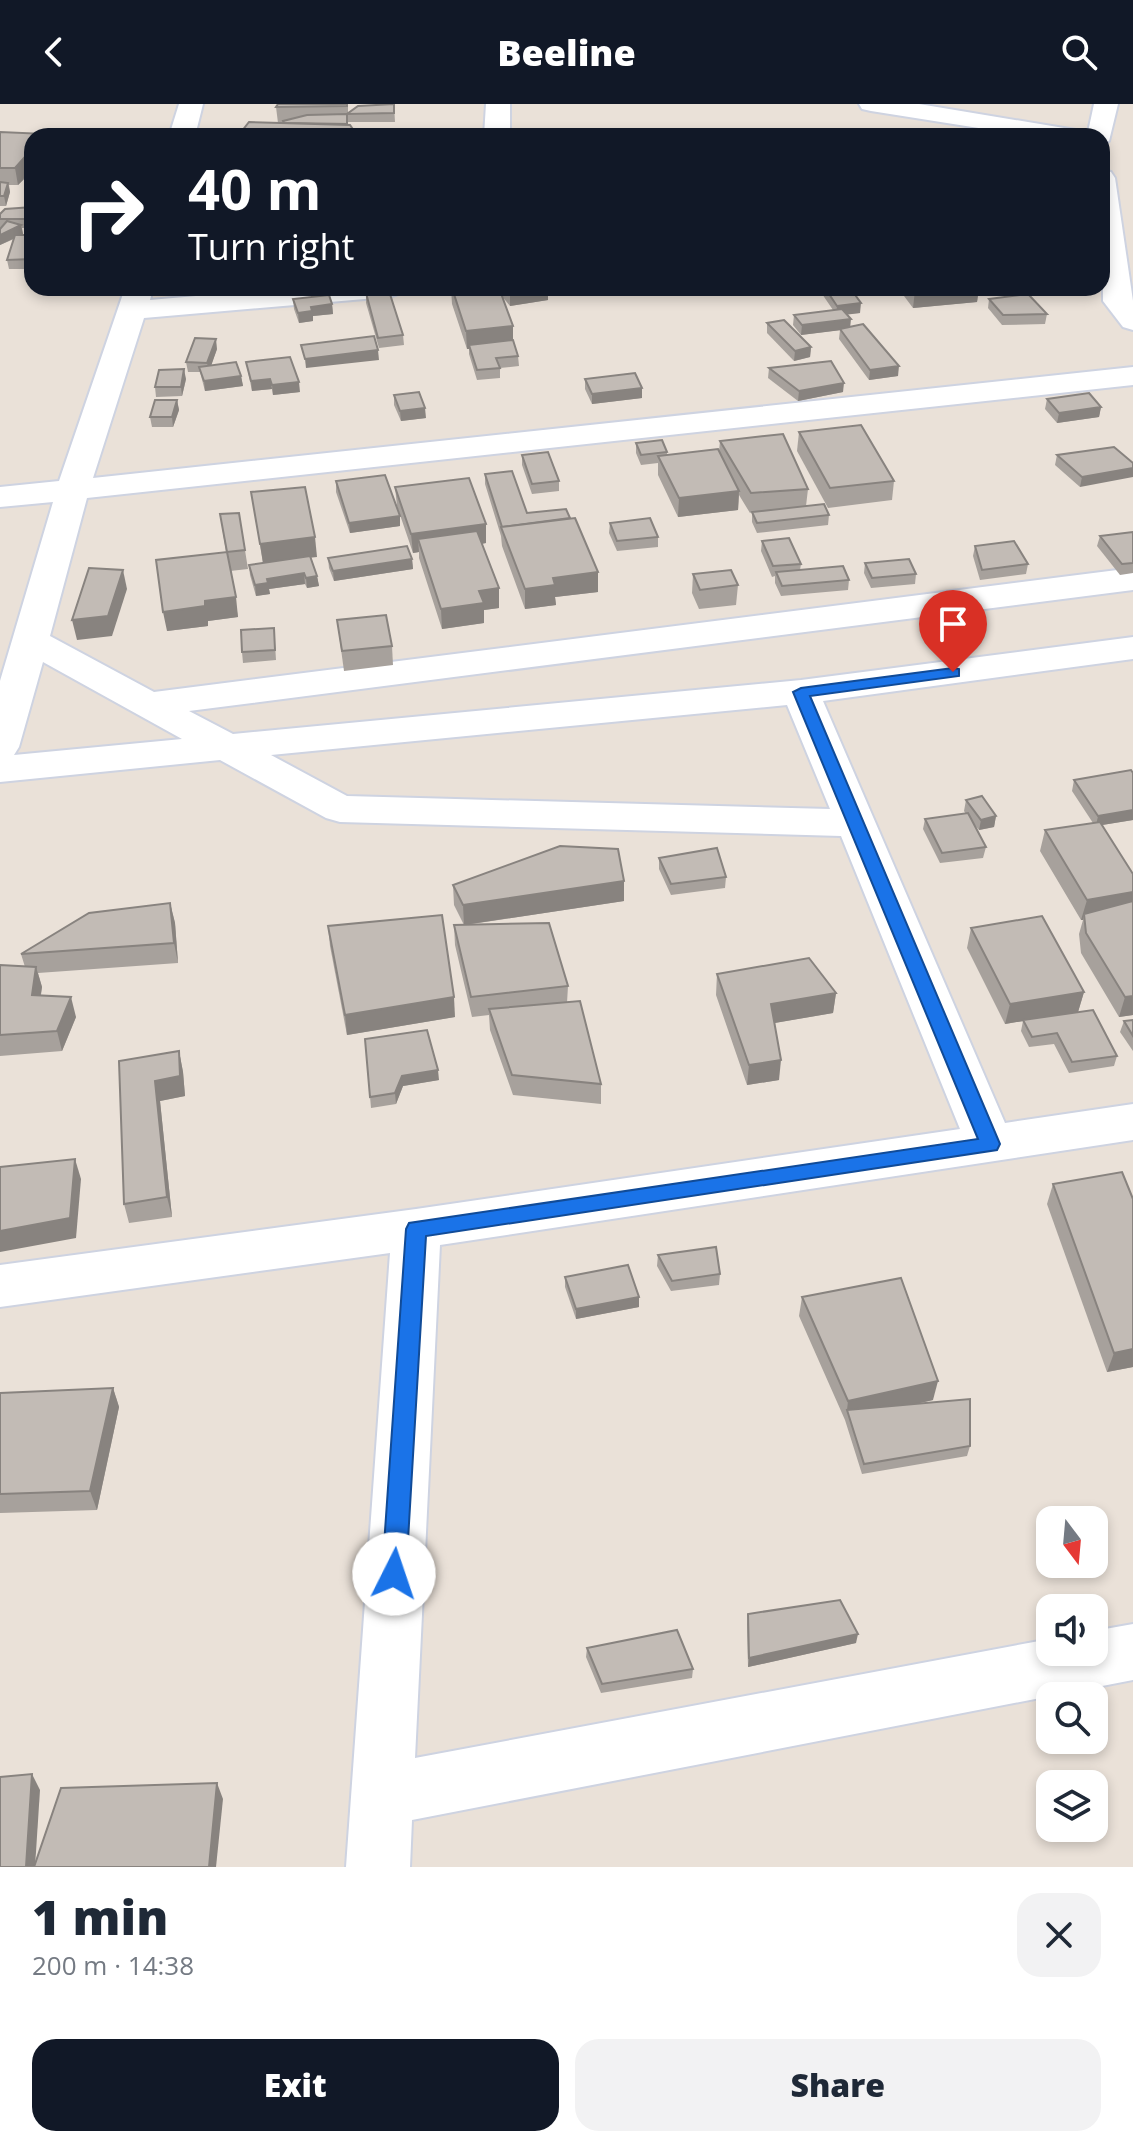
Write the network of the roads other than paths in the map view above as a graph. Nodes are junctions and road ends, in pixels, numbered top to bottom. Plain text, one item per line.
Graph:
1 (191, 104) edge
2 (498, 104) edge
3 (871, 104) edge
4 (1106, 104) edge
5 (184, 128) edge
6 (497, 128) edge
7 (1026, 128) edge
8 (1102, 128) edge
9 (1110, 247) edge
10 (205, 296) edge
11 (136, 299) edge
12 (1133, 321) edge
13 (1133, 376) edge
14 (73, 490) junction
15 (0, 497) edge
16 (1133, 579) edge
17 (30, 640) junction
18 (1133, 648) edge
19 (801, 692) junction
20 (150, 704) junction
21 (0, 747) edge
22 (229, 747) junction
23 (0, 769) edge
24 (855, 823) junction
25 (1133, 1122) edge
26 (990, 1144) junction
27 (416, 1229) junction
28 (0, 1286) edge
29 (1133, 1652) edge
30 (380, 1795) junction
31 (378, 1867) edge

1 - 5 street
2 - 6 street
3 - 7 street
4 - 8 street
9 - 12 street
10 - 11 street
11 - 14 street
13 - 14 street
14 - 15 street
14 - 17 street
16 - 20 street
17 - 20 street
17 - 21 street
18 - 19 street
19 - 22 street
19 - 24 street
20 - 22 street
22 - 23 street
22 - 24 street
24 - 26 street
25 - 26 street
26 - 27 street
27 - 28 street
27 - 30 street
29 - 30 street
30 - 31 street

